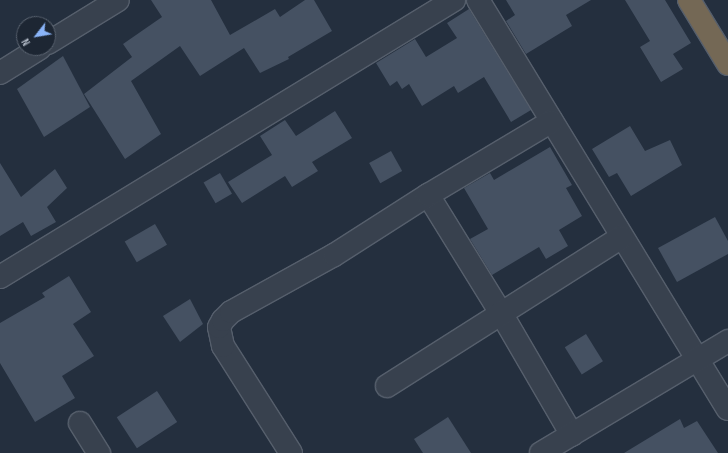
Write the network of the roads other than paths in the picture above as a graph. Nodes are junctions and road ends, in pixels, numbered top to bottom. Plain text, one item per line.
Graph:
1 (118, 0) edge
2 (454, 0) edge
3 (478, 0) edge
4 (689, 0) edge
5 (56, 38) edge
6 (27, 56) edge
7 (728, 64) edge
8 (0, 73) edge
9 (552, 121) junction
10 (428, 195) junction
11 (622, 237) junction
12 (0, 276) edge
13 (501, 313) junction
14 (728, 341) edge
15 (697, 360) junction
16 (387, 386) dead end
17 (728, 409) edge
18 (80, 423) dead end
19 (572, 435) junction
20 (99, 453) edge
21 (291, 453) edge
22 (541, 453) edge

1 - 5 street
2 - 12 street
3 - 9 street
4 - 7 highway
6 - 8 street
9 - 10 street
9 - 11 street
10 - 13 street
10 - 21 street
11 - 13 street
11 - 15 street
13 - 16 street
13 - 19 street
14 - 15 street
15 - 17 street
15 - 19 street
18 - 20 street
19 - 22 street

